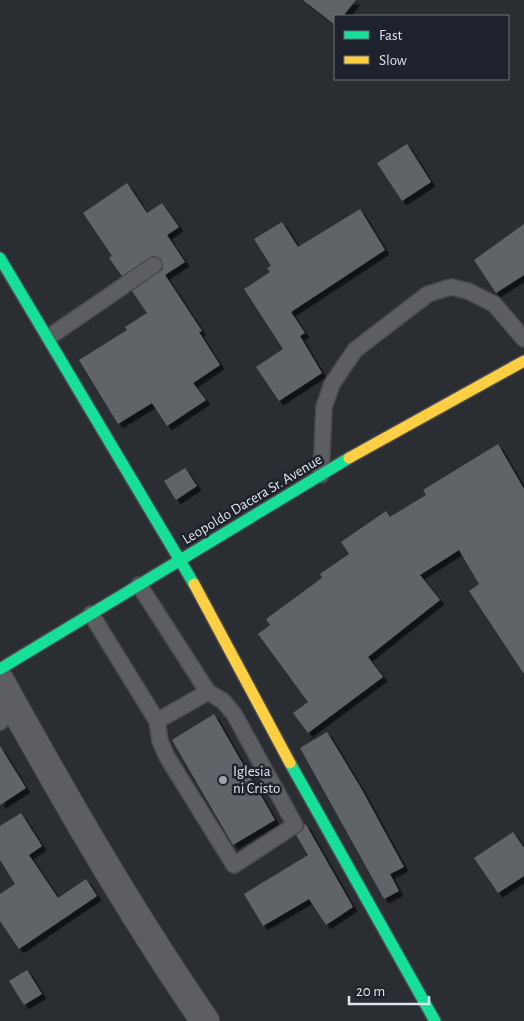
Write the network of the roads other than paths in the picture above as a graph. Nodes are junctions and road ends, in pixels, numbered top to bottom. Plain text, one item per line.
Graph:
1 (0, 258) edge
2 (154, 265) dead end
3 (49, 337) junction
4 (524, 338) edge
5 (524, 361) edge
6 (321, 475) junction
7 (181, 559) junction
8 (139, 585) junction
9 (91, 614) junction
10 (0, 669) edge
11 (208, 692) junction
12 (4, 702) edge
13 (157, 722) junction
14 (205, 1021) edge
15 (435, 1021) edge

1 - 3 street
2 - 3 lane
3 - 7 street
4 - 6 lane
5 - 6 street, Leopoldo Dacera Sr. Avenue
6 - 7 street, Leopoldo Dacera Sr. Avenue
7 - 8 street, Leopoldo Dacera Sr. Avenue
7 - 15 street
8 - 9 street, Leopoldo Dacera Sr. Avenue
8 - 11 lane
9 - 10 street, Leopoldo Dacera Sr. Avenue
9 - 13 lane
11 - 13 lane
11 - 13 lane
12 - 14 street

